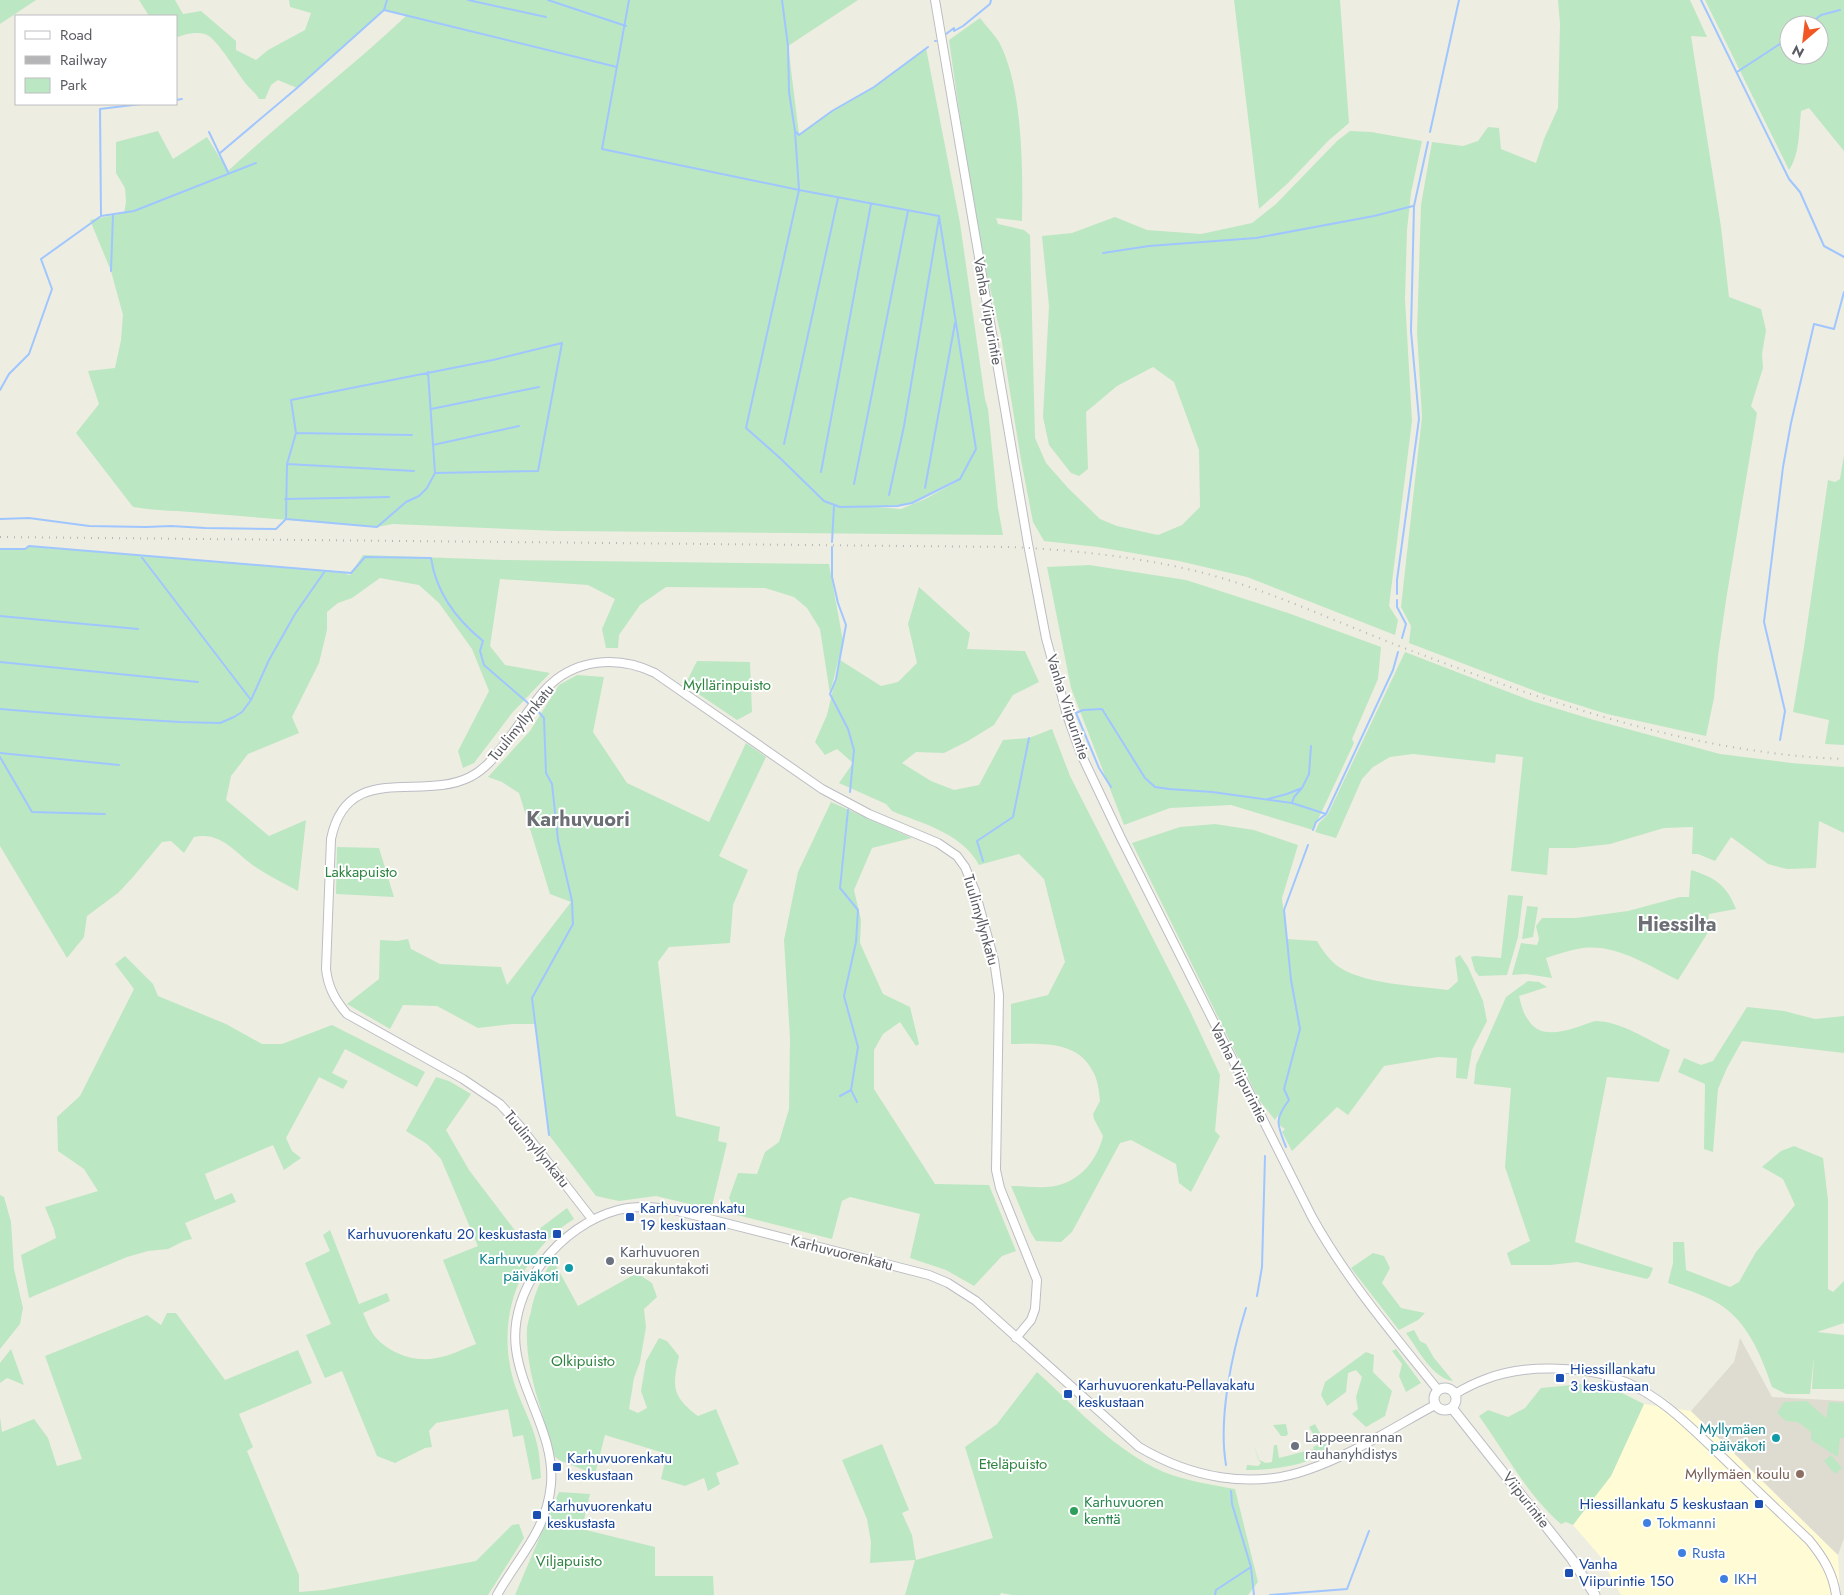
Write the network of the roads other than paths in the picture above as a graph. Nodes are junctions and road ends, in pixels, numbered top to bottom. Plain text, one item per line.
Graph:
1 (935, 0) edge
2 (592, 1219) junction
3 (1016, 1338) junction
4 (1438, 1390) junction
5 (1455, 1394) junction
6 (1435, 1405) junction
7 (1452, 1408) junction
8 (497, 1595) edge
9 (1595, 1595) edge
10 (1836, 1595) edge

1 - 4 street, Vanha Viipurintie
2 - 3 street, Karhuvuorenkatu
2 - 3 street, Tuulimyllynkatu
2 - 8 street, Karhuvuorenkatu
3 - 6 street, Karhuvuorenkatu
4 - 5 main road
4 - 6 main road
5 - 7 main road
5 - 10 street
6 - 7 main road
7 - 9 main road, Viipurintie

